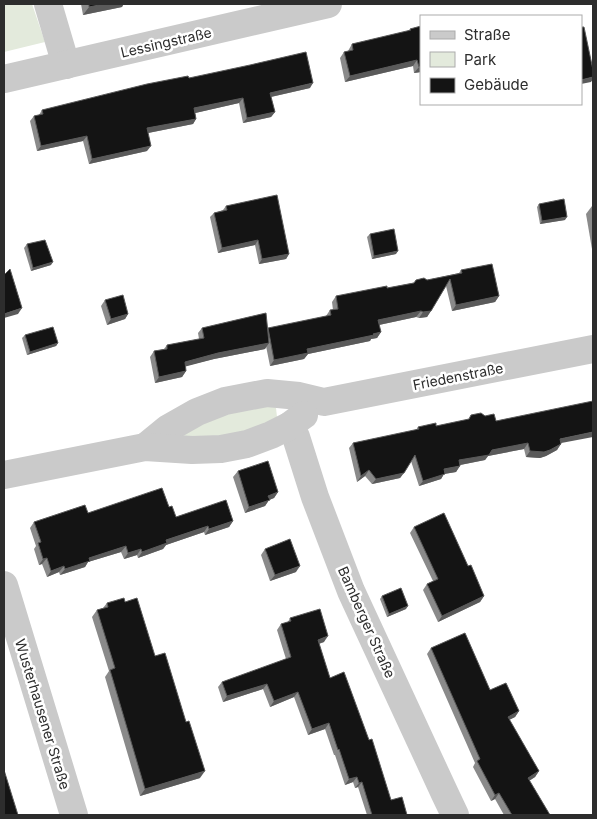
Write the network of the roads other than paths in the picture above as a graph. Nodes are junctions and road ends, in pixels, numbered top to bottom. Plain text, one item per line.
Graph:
1 (48, 4) edge
2 (328, 4) edge
3 (66, 65) junction
4 (4, 79) edge
5 (593, 349) edge
6 (324, 402) junction
7 (289, 426) junction
8 (145, 447) junction
9 (4, 475) edge
10 (4, 585) edge
11 (74, 815) edge
12 (455, 815) edge

1 - 3 street
2 - 3 street, Lessingstraße
3 - 4 street, Lessingstraße
5 - 6 street, Friedenstraße
6 - 7 street, Friedenstraße
6 - 8 street, Friedenstraße
7 - 8 street, Friedenstraße
7 - 12 street, Bamberger Straße
8 - 9 street, Friedenstraße
10 - 11 street, Wusterhausener Straße

